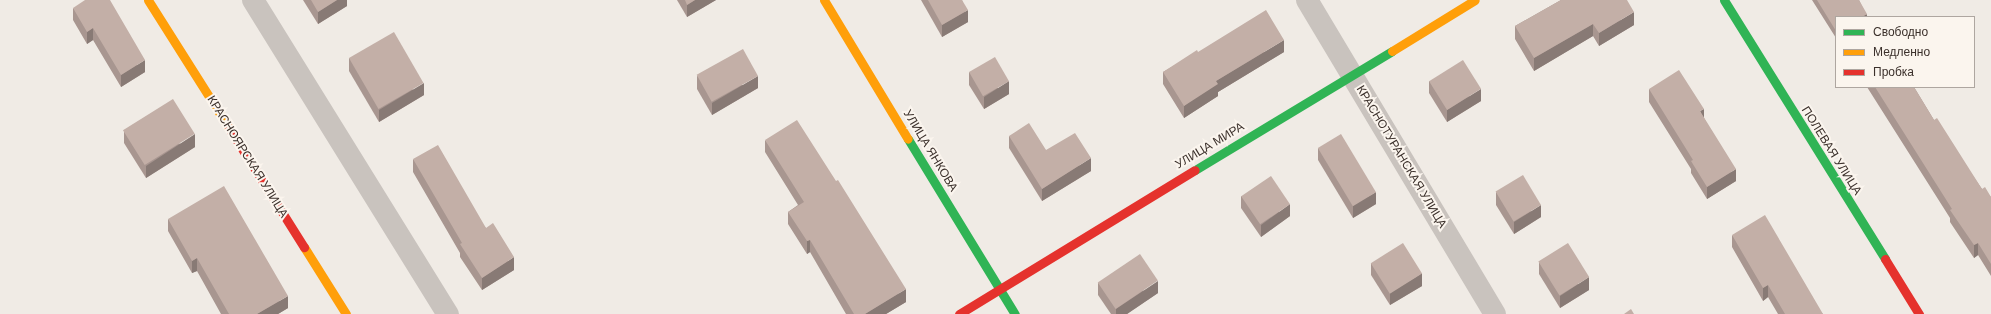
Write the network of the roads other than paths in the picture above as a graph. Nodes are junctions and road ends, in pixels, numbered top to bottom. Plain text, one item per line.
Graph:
1 (148, 0) edge
2 (253, 0) edge
3 (824, 0) edge
4 (1307, 0) edge
5 (1475, 0) edge
6 (1724, 0) edge
7 (1352, 74) junction
8 (1000, 289) junction
9 (346, 314) edge
10 (448, 314) edge
11 (959, 314) edge
12 (1015, 314) edge
13 (1495, 314) edge
14 (1919, 314) edge

1 - 9 street, КРАСНОЯРСКАЯ УЛИЦА
2 - 10 street
3 - 8 street, УЛИЦА ЯНКОВА
4 - 7 street, КРАСНОТУРАНСКАЯ УЛИЦА
5 - 7 street, УЛИЦА МИРА
6 - 14 street, ПОЛЕВАЯ УЛИЦА
7 - 8 street, УЛИЦА МИРА
7 - 13 street, КРАСНОТУРАНСКАЯ УЛИЦА
8 - 11 street, УЛИЦА МИРА
8 - 12 street, УЛИЦА ЯНКОВА

